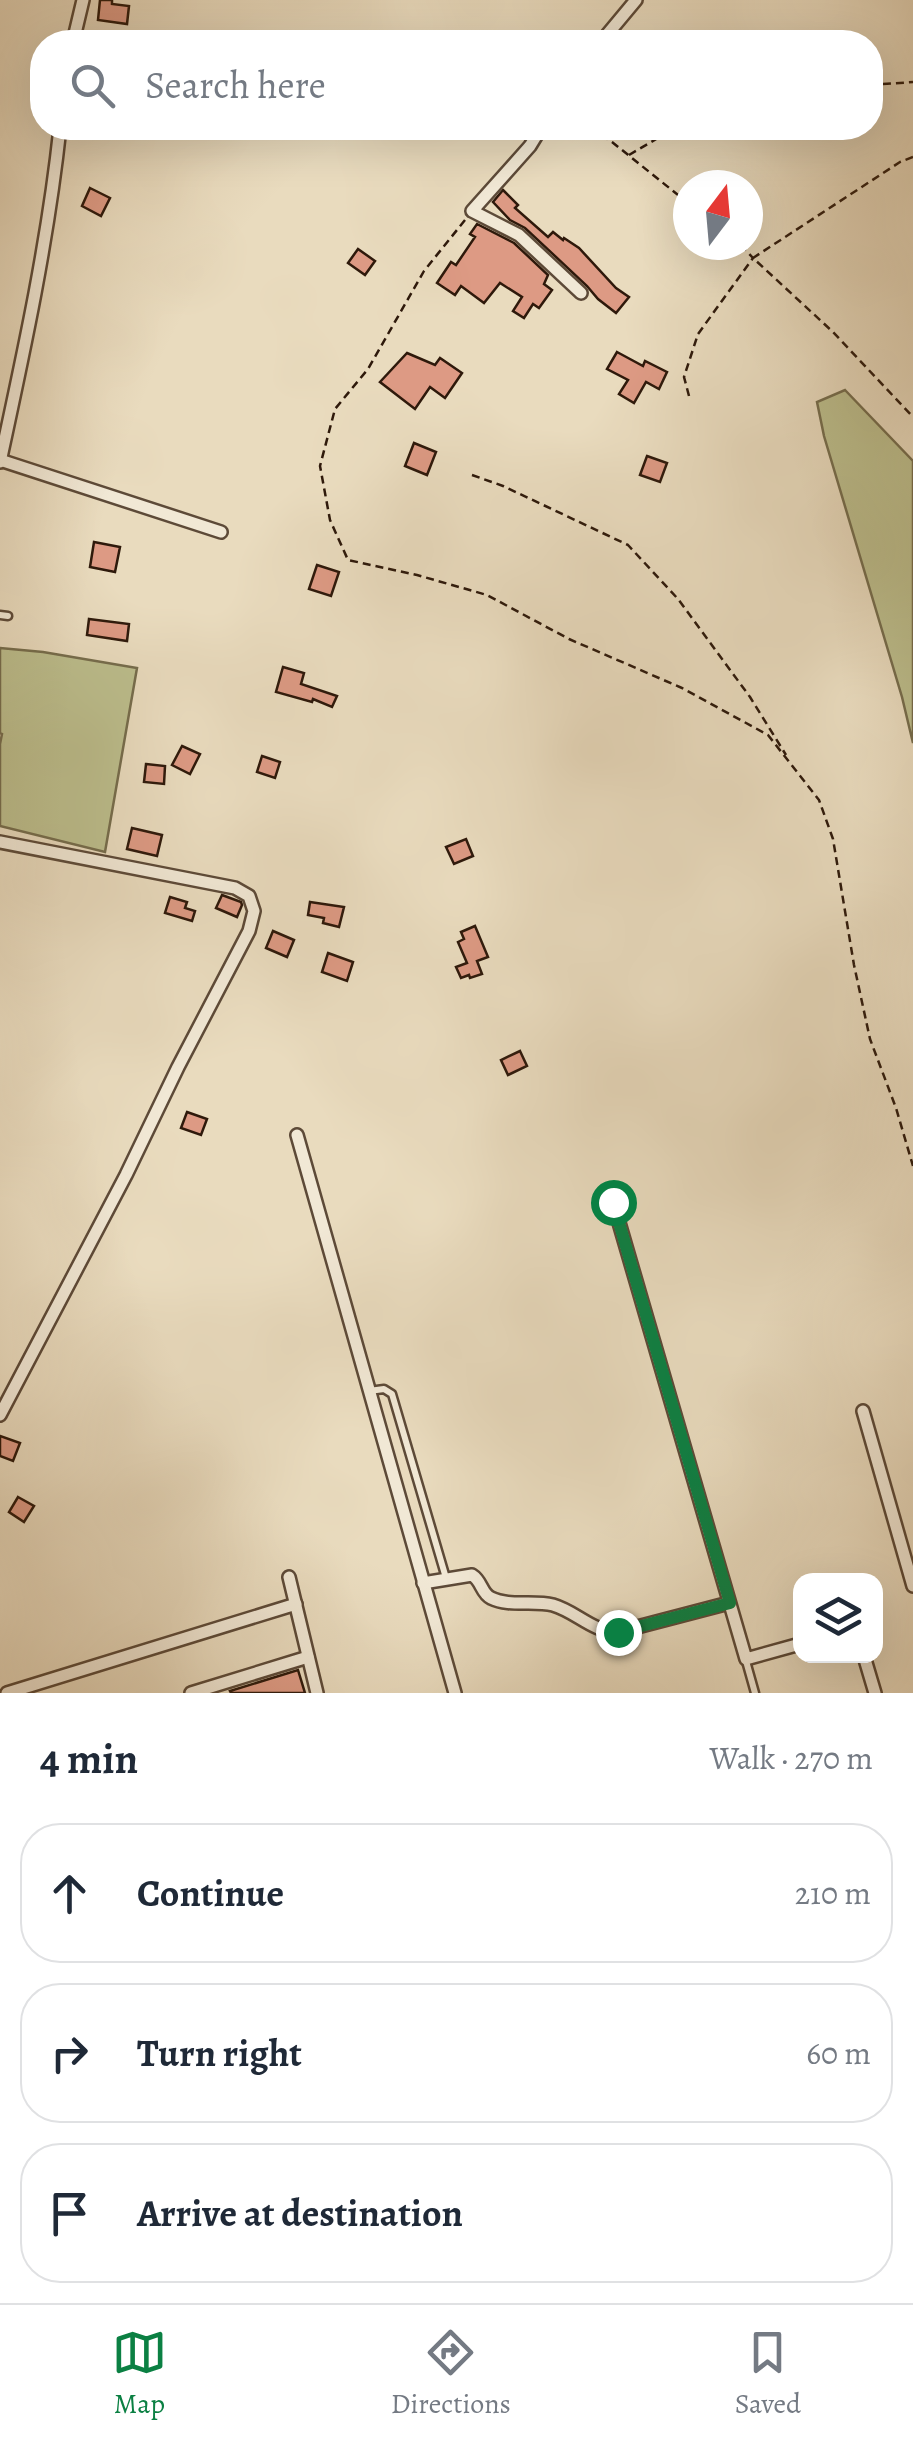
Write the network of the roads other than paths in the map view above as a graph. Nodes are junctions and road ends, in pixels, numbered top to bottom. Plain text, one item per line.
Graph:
1 (82, 0) edge
2 (636, 0) edge
3 (76, 30) edge
4 (610, 30) edge
5 (59, 140) edge
6 (534, 140) edge
7 (582, 293) dead end
8 (0, 461) edge
9 (220, 532) dead end
10 (0, 842) edge
11 (296, 1135) dead end
12 (613, 1202) dead end
13 (368, 1391) junction
14 (863, 1411) dead end
15 (0, 1415) edge
16 (289, 1578) dead end
17 (446, 1578) junction
18 (423, 1583) junction
19 (913, 1586) edge
20 (730, 1603) junction
21 (296, 1604) junction
22 (793, 1646) edge
23 (308, 1657) junction
24 (746, 1660) junction
25 (866, 1663) edge
26 (7, 1693) edge
27 (191, 1693) edge
28 (317, 1693) edge
29 (455, 1693) edge
30 (756, 1693) edge
31 (875, 1693) edge

1 - 3 street
2 - 4 street
5 - 8 street
6 - 7 street
8 - 9 street
10 - 15 street
11 - 13 street
12 - 20 street
13 - 17 lane
13 - 18 street
14 - 19 street
16 - 21 street
17 - 18 street
17 - 20 street
18 - 29 street
20 - 24 street
21 - 23 street
21 - 26 street
22 - 24 street
23 - 27 street
23 - 28 street
24 - 30 lane
25 - 31 street

